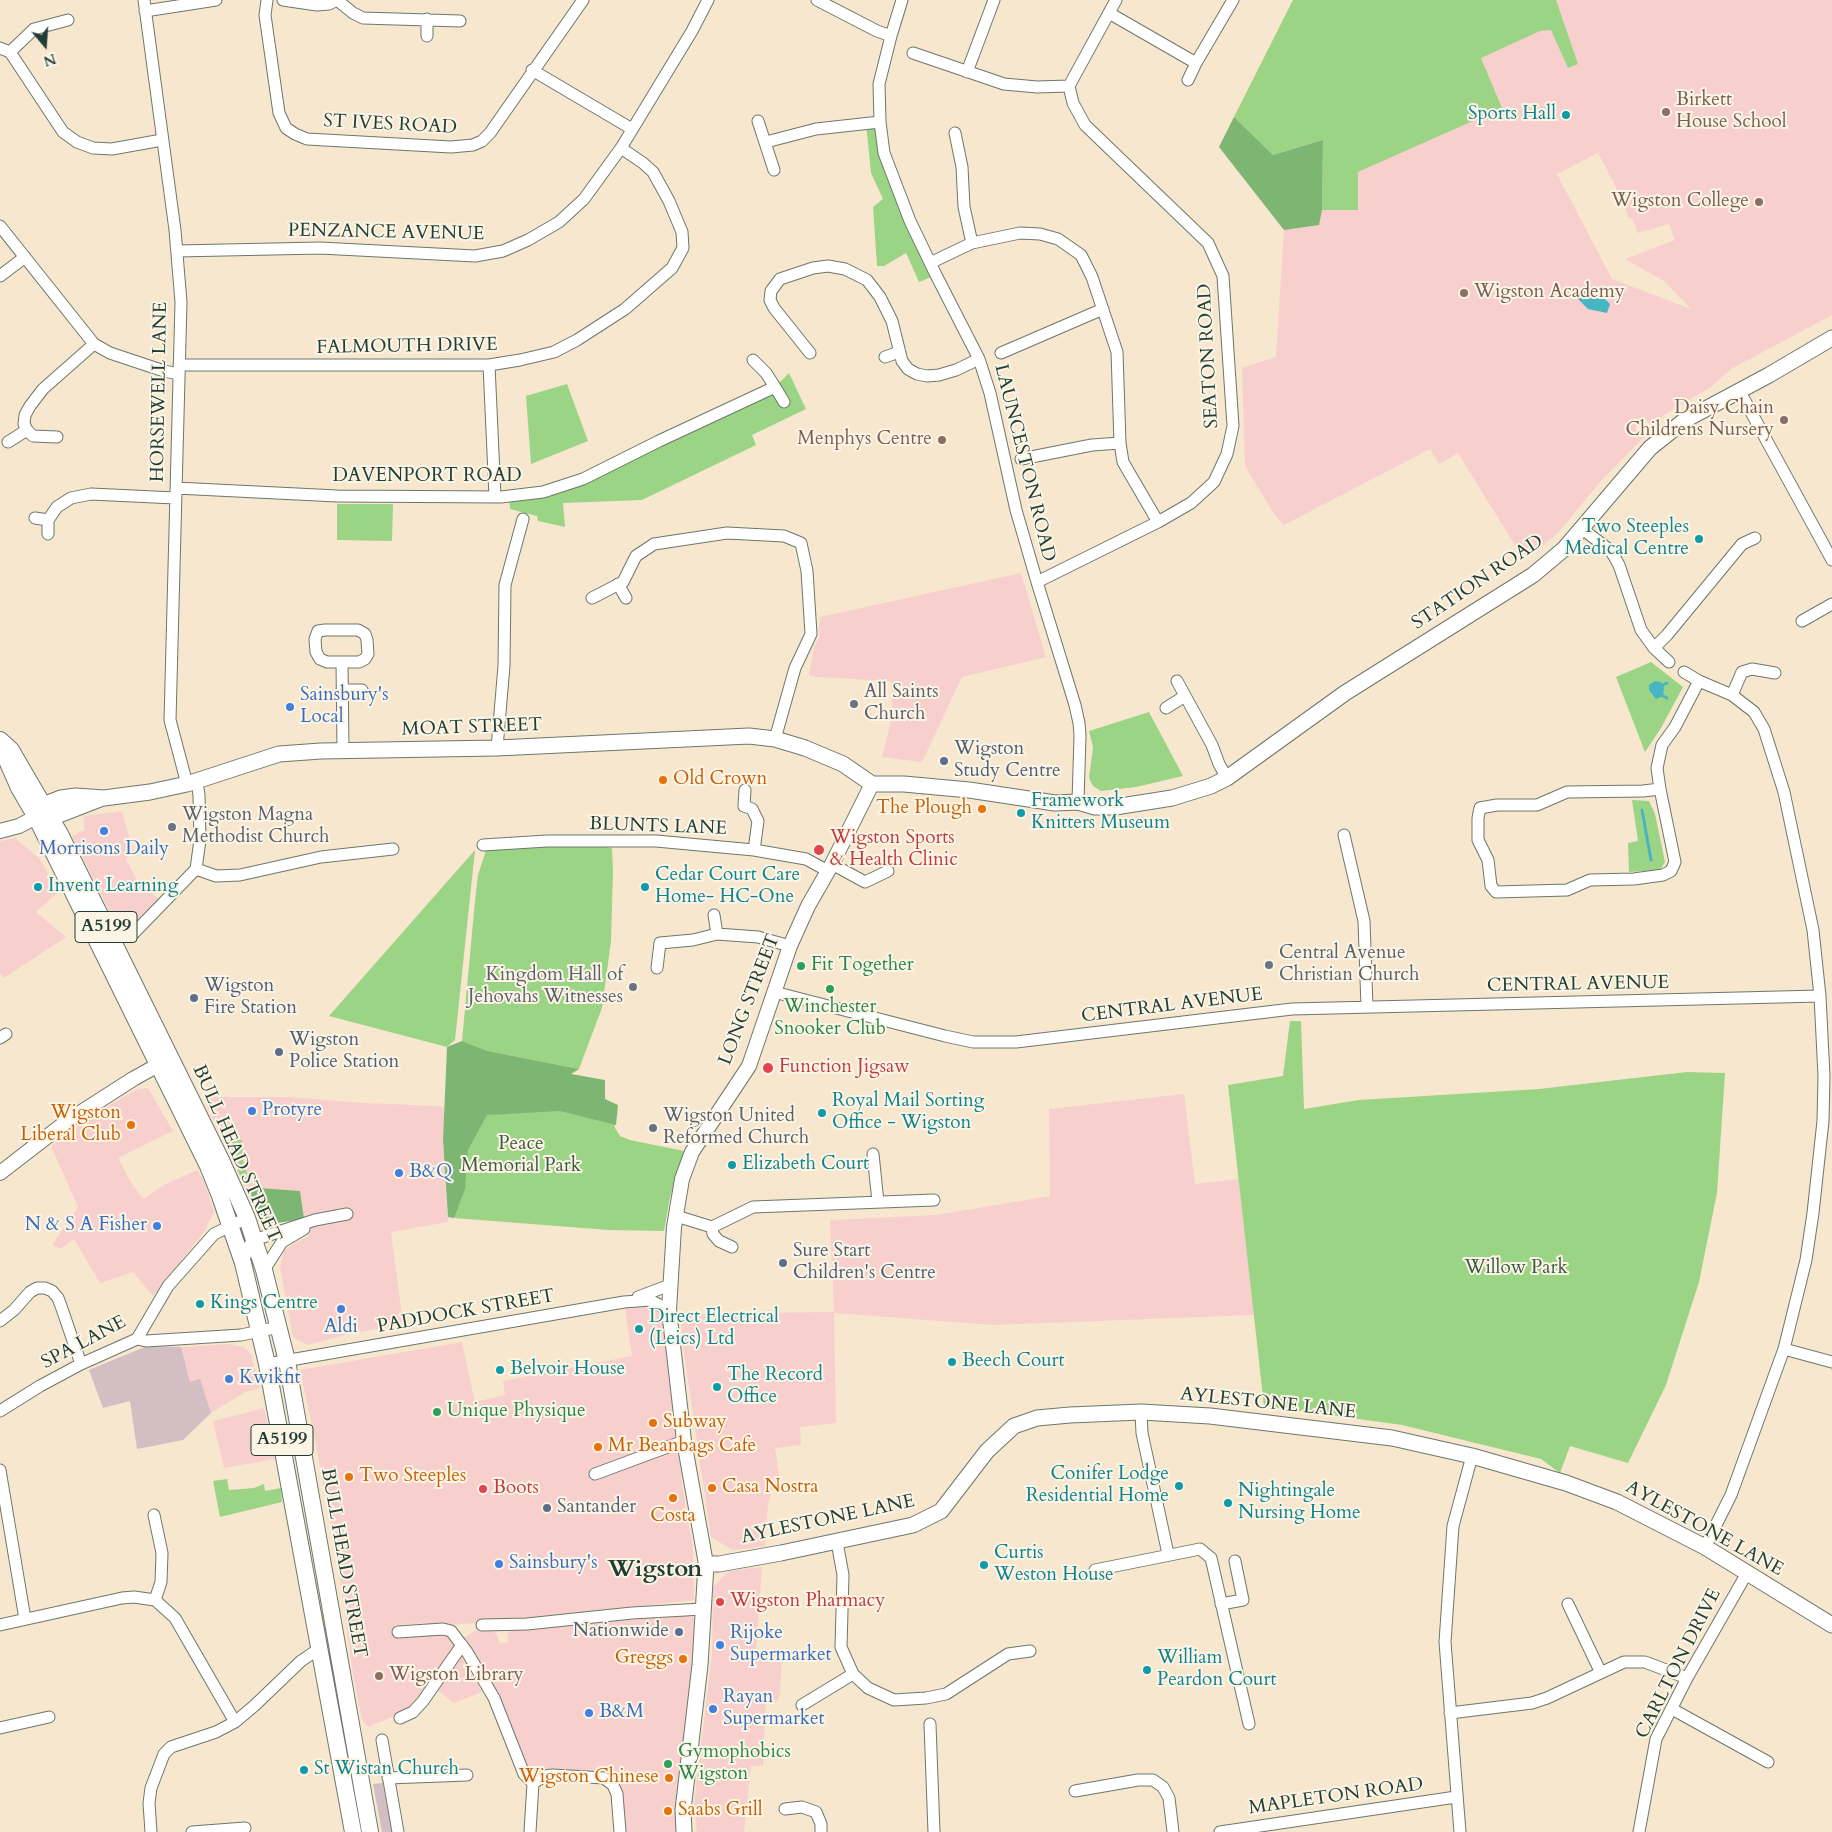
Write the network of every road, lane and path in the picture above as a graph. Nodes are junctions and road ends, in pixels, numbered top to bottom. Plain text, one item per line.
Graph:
1 (216, 0) edge
2 (267, 0) edge
3 (283, 0) edge
4 (337, 0) edge
5 (583, 0) edge
6 (708, 0) edge
7 (817, 0) edge
8 (902, 0) edge
9 (994, 0) edge
10 (1116, 0) edge
11 (1233, 0) edge
12 (144, 5) edge
13 (1109, 13) junction
14 (428, 19) junction
15 (68, 20) dead end
16 (460, 20) dead end
17 (427, 36) dead end
18 (891, 36) junction
19 (5, 50) edge
20 (913, 54) dead end
21 (1196, 63) junction
22 (532, 70) junction
23 (967, 72) junction
24 (1188, 80) dead end
25 (1069, 86) junction
26 (758, 121) dead end
27 (880, 122) junction
28 (632, 129) junction
29 (955, 133) dead end
30 (162, 140) junction
31 (766, 142) junction
32 (622, 148) junction
33 (774, 170) dead end
34 (0, 226) edge
35 (972, 243) junction
36 (177, 251) junction
37 (25, 257) junction
38 (930, 263) junction
39 (0, 276) edge
40 (1103, 309) junction
41 (1832, 338) edge
42 (94, 344) junction
43 (899, 352) junction
44 (810, 353) dead end
45 (1002, 353) dead end
46 (885, 357) dead end
47 (979, 359) junction
48 (753, 360) dead end
49 (489, 365) junction
50 (179, 369) junction
51 (776, 387) junction
52 (1739, 390) junction
53 (784, 402) dead end
54 (27, 430) junction
55 (57, 437) dead end
56 (8, 442) dead end
57 (1120, 443) junction
58 (1021, 459) dead end
59 (175, 493) junction
60 (494, 497) junction
61 (35, 518) dead end
62 (523, 519) dead end
63 (48, 520) junction
64 (1158, 522) junction
65 (1581, 528) junction
66 (48, 534) dead end
67 (1755, 538) dead end
68 (1832, 560) edge
69 (1036, 582) junction
70 (618, 584) junction
71 (592, 598) dead end
72 (626, 598) dead end
73 (1832, 604) edge
74 (1802, 620) dead end
75 (1654, 648) junction
76 (342, 662) junction
77 (1669, 662) dead end
78 (1684, 672) dead end
79 (1775, 673) dead end
80 (1177, 681) dead end
81 (1699, 681) junction
82 (342, 690) junction
83 (362, 690) dead end
84 (1732, 695) junction
85 (1186, 696) junction
86 (1166, 708) dead end
87 (775, 739) junction
88 (0, 740) edge
89 (0, 745) edge
90 (497, 748) junction
91 (343, 751) junction
92 (1227, 778) junction
93 (192, 783) junction
94 (872, 784) junction
95 (1660, 789) junction
96 (745, 790) dead end
97 (1078, 802) junction
98 (41, 808) junction
99 (3, 830) edge
100 (1344, 835) dead end
101 (483, 845) dead end
102 (394, 849) dead end
103 (754, 850) junction
104 (830, 868) junction
105 (196, 869) junction
106 (888, 871) dead end
107 (714, 915) dead end
108 (133, 934) dead end
109 (718, 934) junction
110 (790, 946) junction
111 (657, 968) dead end
112 (774, 992) junction
113 (1820, 996) junction
114 (1367, 1007) junction
115 (165, 1061) junction
116 (1828, 1076) edge
117 (873, 1154) dead end
118 (0, 1173) edge
119 (934, 1200) dead end
120 (878, 1202) junction
121 (676, 1216) junction
122 (247, 1218) junction
123 (231, 1225) junction
124 (712, 1227) junction
125 (254, 1240) junction
126 (732, 1247) dead end
127 (243, 1263) junction
128 (264, 1270) junction
129 (670, 1285) junction
130 (624, 1302) junction
131 (669, 1310) junction
132 (0, 1321) edge
133 (279, 1327) junction
134 (260, 1331) junction
135 (137, 1339) junction
136 (1784, 1349) junction
137 (287, 1361) junction
138 (1832, 1362) edge
139 (81, 1364) junction
140 (268, 1364) junction
141 (0, 1411) edge
142 (1142, 1412) junction
143 (684, 1440) junction
144 (1472, 1456) junction
145 (0, 1470) edge
146 (595, 1474) dead end
147 (154, 1515) dead end
148 (837, 1542) junction
149 (1705, 1547) junction
150 (1168, 1554) junction
151 (1234, 1561) dead end
152 (706, 1564) junction
153 (1095, 1570) dead end
154 (1747, 1572) junction
155 (155, 1600) junction
156 (1221, 1604) junction
157 (1568, 1604) dead end
158 (703, 1609) junction
159 (25, 1619) junction
160 (0, 1625) edge
161 (482, 1625) dead end
162 (1832, 1625) edge
163 (451, 1631) junction
164 (398, 1632) dead end
165 (443, 1641) dead end
166 (462, 1645) junction
167 (320, 1648) junction
168 (1030, 1651) dead end
169 (1600, 1672) junction
170 (853, 1674) junction
171 (1687, 1678) junction
172 (802, 1705) dead end
173 (1672, 1709) junction
174 (1450, 1713) junction
175 (400, 1718) dead end
176 (44, 1722) dead end
177 (235, 1722) junction
178 (930, 1724) dead end
179 (1249, 1724) dead end
180 (0, 1728) edge
181 (382, 1740) dead end
182 (1768, 1762) dead end
183 (467, 1775) dead end
184 (388, 1778) junction
185 (533, 1782) junction
186 (1074, 1791) dead end
187 (1456, 1797) junction
188 (786, 1809) dead end
189 (1301, 1826) edge
190 (245, 1828) dead end
191 (151, 1832) edge
192 (192, 1832) edge
193 (353, 1832) edge
194 (370, 1832) edge
195 (398, 1832) edge
196 (530, 1832) edge
197 (620, 1832) edge
198 (684, 1832) edge
199 (821, 1832) edge
200 (934, 1832) edge
201 (1173, 1832) edge
202 (1220, 1832) edge
203 (1460, 1832) edge
204 (1638, 1832) edge

1 - 12 street
2 - 22 street, ST IVES ROAD
3 - 4 street
4 - 14 street
5 - 22 street, ST IVES ROAD
6 - 28 street, PENZANCE AVENUE
7 - 18 street
8 - 18 street, LAUNCESTON ROAD
9 - 23 street
10 - 13 street
11 - 21 street
12 - 30 street, HORSEWELL LANE
13 - 21 street
13 - 25 street
14 - 16 street
14 - 17 street
15 - 19 street
18 - 27 street, LAUNCESTON ROAD
19 - 30 street
20 - 23 street
21 - 24 street
22 - 28 street
23 - 25 street
25 - 64 street, SEATON ROAD
26 - 31 street
27 - 31 street
27 - 38 street, LAUNCESTON ROAD
28 - 32 street, PENZANCE AVENUE
29 - 35 street
30 - 36 street, HORSEWELL LANE
31 - 33 street
32 - 36 street, PENZANCE AVENUE
32 - 49 street, FALMOUTH DRIVE
34 - 37 street
35 - 38 street
35 - 40 street
36 - 50 street, HORSEWELL LANE
37 - 39 street
37 - 42 street
38 - 47 street, LAUNCESTON ROAD
40 - 45 street
40 - 57 street
41 - 52 main road, STATION ROAD
42 - 50 street, FALMOUTH DRIVE
42 - 54 street
43 - 44 street
43 - 46 street
43 - 47 street
47 - 69 street, LAUNCESTON ROAD
48 - 51 street
49 - 50 street, FALMOUTH DRIVE
49 - 60 street
50 - 59 street, HORSEWELL LANE
51 - 53 street
51 - 60 street, DAVENPORT ROAD
52 - 65 main road, STATION ROAD
52 - 68 street
54 - 55 street
54 - 56 street
57 - 58 street
57 - 64 street
59 - 60 street, DAVENPORT ROAD
59 - 63 street, DAVENPORT ROAD
59 - 93 street, HORSEWELL LANE
61 - 63 street
62 - 90 street
63 - 66 street
64 - 69 street, SEATON ROAD
65 - 75 street
65 - 92 main road, STATION ROAD
67 - 75 street
69 - 97 street, LAUNCESTON ROAD
70 - 71 street
70 - 72 street
70 - 87 street
73 - 74 street
75 - 77 street
76 - 76 street
76 - 82 street
78 - 81 street
79 - 84 street
80 - 85 street
81 - 84 street
81 - 95 street
82 - 83 street
82 - 91 street
84 - 113 street
85 - 86 street
85 - 92 street
87 - 90 main road, MOAT STREET
87 - 94 main road, MOAT STREET
88 - 98 main road
89 - 98 main road
90 - 91 main road, MOAT STREET
91 - 93 main road, MOAT STREET
92 - 97 main road, STATION ROAD
93 - 98 main road, MOAT STREET
93 - 105 street, HORSEWELL LANE
94 - 97 main road, STATION ROAD
94 - 104 street, LONG STREET
95 - 95 street
96 - 103 street
98 - 99 street
98 - 115 main road, BULL HEAD STREET / A5199
98 - 115 main road, BULL HEAD STREET / A5199
100 - 114 street
101 - 103 street, BLUNTS LANE
102 - 105 street
103 - 104 street, BLUNTS LANE
104 - 106 street, BLUNTS LANE
104 - 110 street, LONG STREET
105 - 108 street
107 - 109 street
109 - 110 street
109 - 111 street
110 - 112 street, LONG STREET
112 - 114 street, CENTRAL AVENUE
112 - 121 street, LONG STREET
113 - 114 street, CENTRAL AVENUE
113 - 116 street
115 - 118 street
115 - 122 main road, BULL HEAD STREET / A5199
115 - 123 main road, BULL HEAD STREET / A5199
116 - 136 street
117 - 120 street
119 - 120 street
120 - 124 street
121 - 124 street
121 - 129 street, LONG STREET
122 - 123 street, SPA LANE
122 - 125 main road, BULL HEAD STREET / A5199
123 - 127 main road, BULL HEAD STREET / A5199
123 - 135 street, SPA LANE
124 - 126 street
125 - 127 street
125 - 128 main road, BULL HEAD STREET / A5199
125 - 128 street
127 - 134 main road, BULL HEAD STREET / A5199
128 - 133 main road, BULL HEAD STREET / A5199
129 - 130 street
129 - 131 street, LONG STREET
130 - 131 street, PADDOCK STREET
130 - 137 street, PADDOCK STREET
131 - 143 street, LONG STREET
132 - 139 street
133 - 134 street
133 - 137 main road, BULL HEAD STREET / A5199
134 - 135 street
134 - 140 main road, BULL HEAD STREET / A5199
135 - 139 street, SPA LANE
136 - 138 street
136 - 149 street
137 - 140 street, PADDOCK STREET
137 - 194 main road, BULL HEAD STREET / A5199
139 - 141 street, SPA LANE
140 - 167 main road, BULL HEAD STREET / A5199
142 - 144 main road, AYLESTONE LANE
142 - 148 main road, AYLESTONE LANE
142 - 150 street
143 - 146 street
143 - 152 street, LONG STREET
144 - 149 main road, AYLESTONE LANE
144 - 174 street
145 - 159 street
147 - 155 street
148 - 152 main road, AYLESTONE LANE
148 - 170 street
149 - 154 main road, AYLESTONE LANE
150 - 153 street
150 - 156 street
151 - 156 street
152 - 158 main road
154 - 162 main road, AYLESTONE LANE
154 - 171 street, CARLTON DRIVE
155 - 159 street
155 - 177 street
156 - 179 street
157 - 169 street
158 - 161 street
158 - 198 main road
159 - 160 street
163 - 164 street
163 - 165 street
163 - 166 street
166 - 175 street
166 - 185 street
167 - 177 street
167 - 193 main road, BULL HEAD STREET / A5199
168 - 170 street
169 - 171 street
169 - 174 street
170 - 172 street
171 - 173 street, CARLTON DRIVE
173 - 182 street
173 - 204 street, CARLTON DRIVE
174 - 187 street
176 - 180 street
177 - 191 street
178 - 200 street
181 - 184 street
183 - 184 street
184 - 195 street
185 - 196 street
185 - 197 street
186 - 201 street
187 - 189 street, MAPLETON ROAD
187 - 203 street
188 - 199 street
189 - 202 street, MAPLETON ROAD
190 - 192 street

